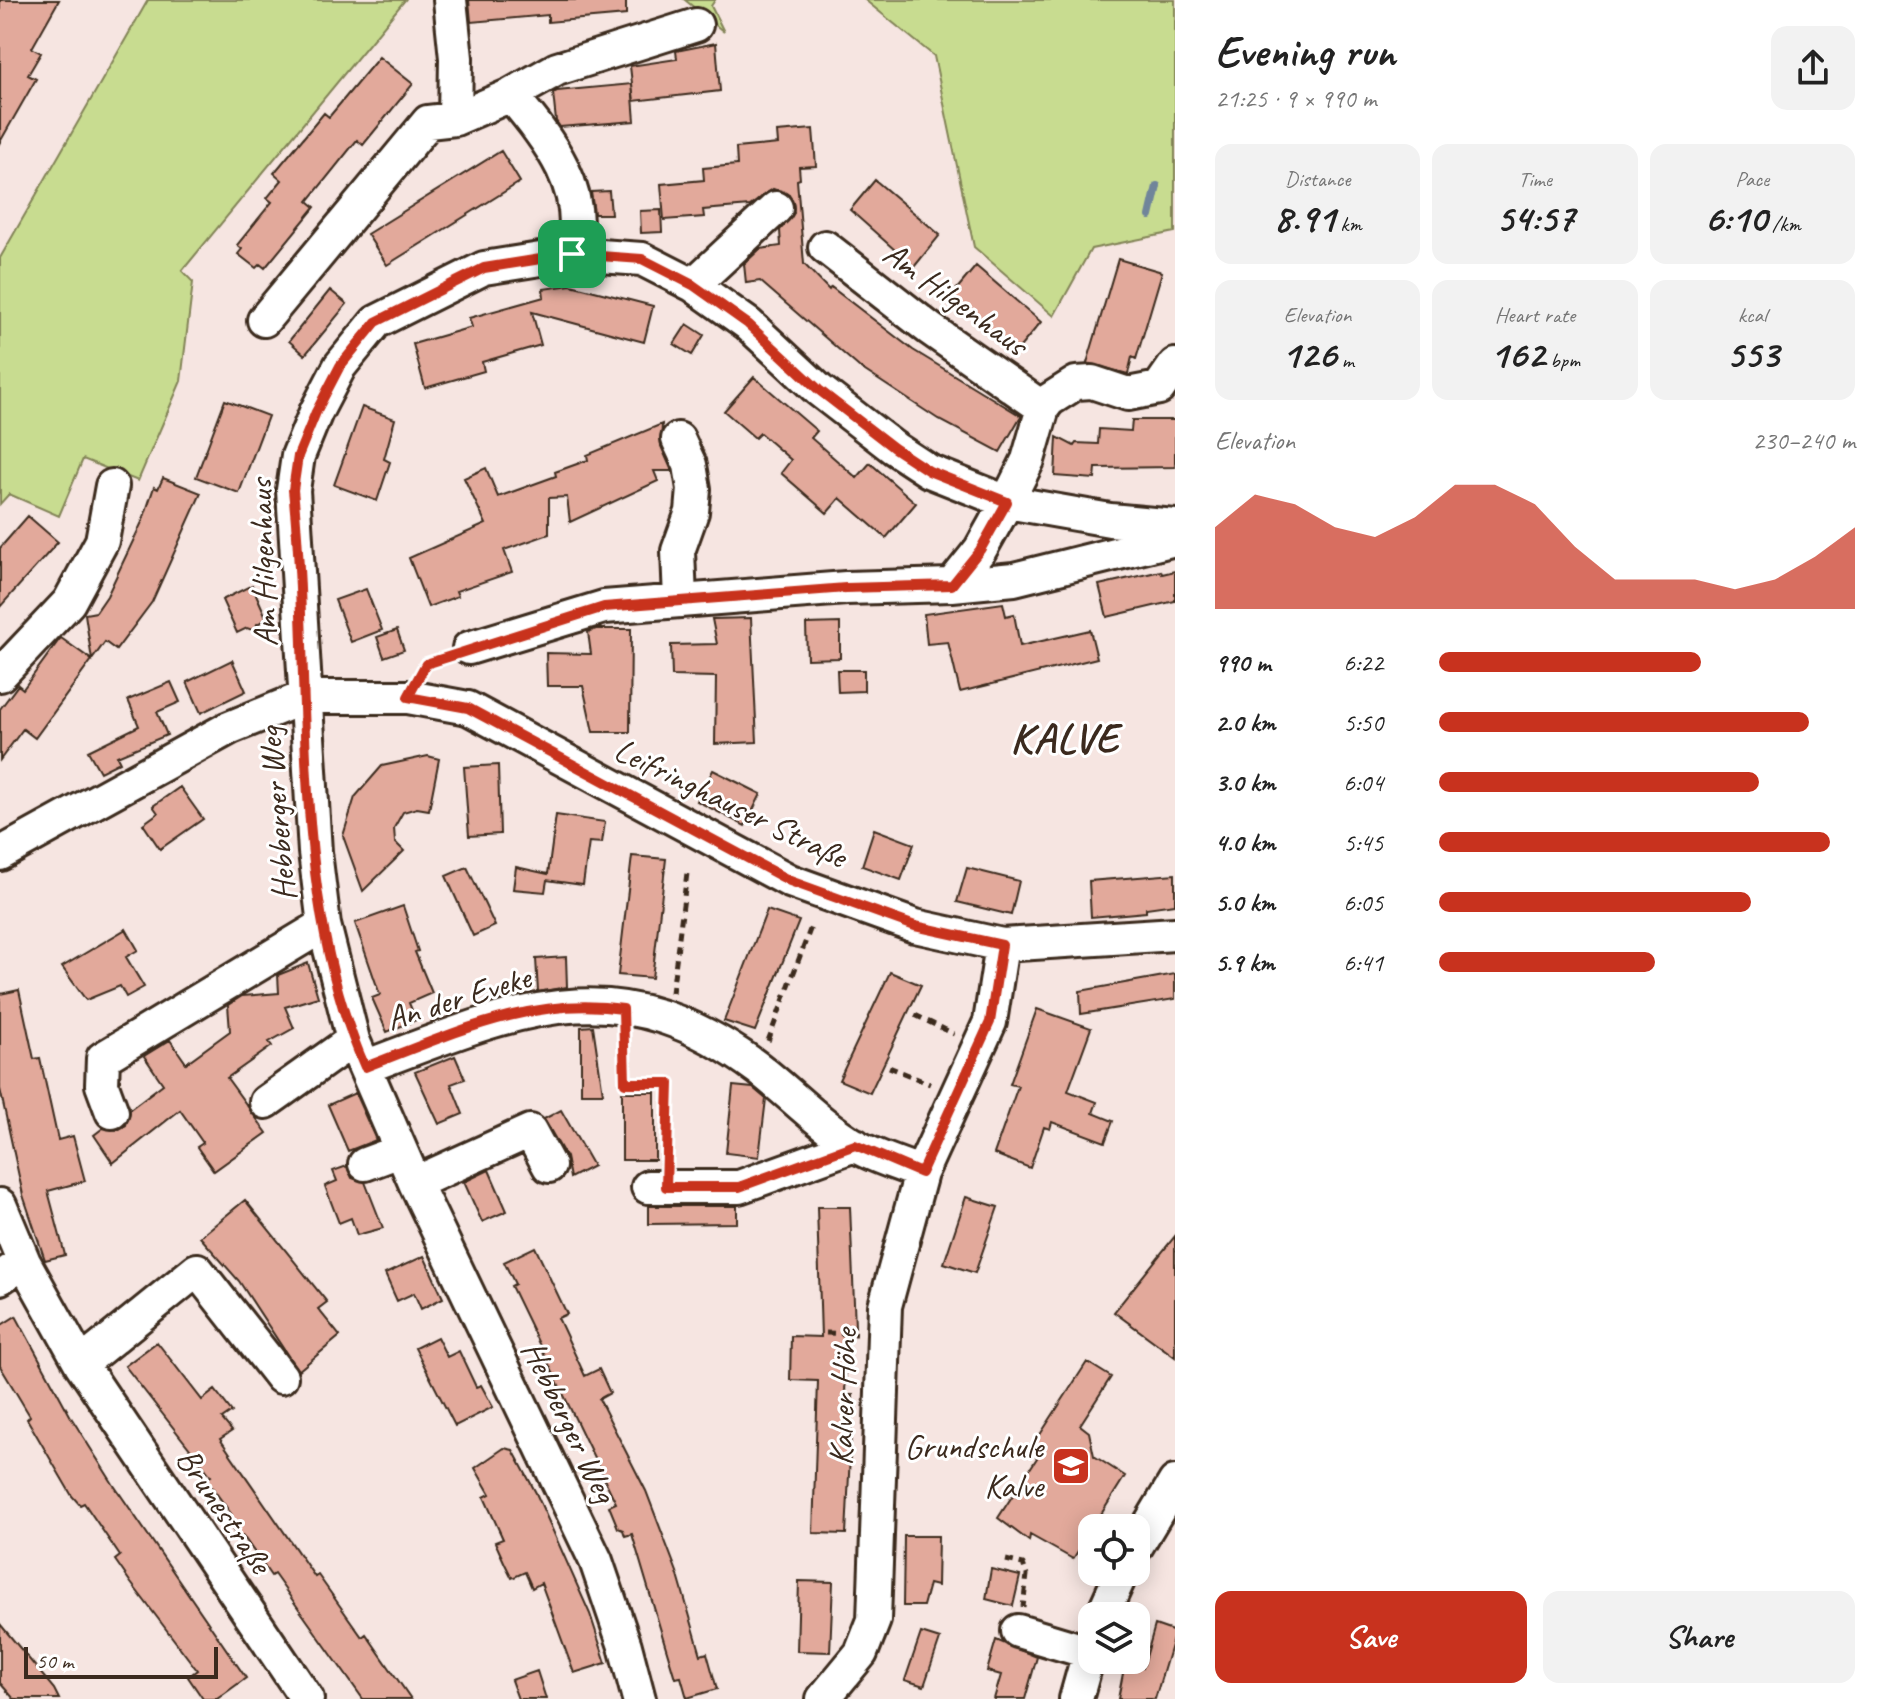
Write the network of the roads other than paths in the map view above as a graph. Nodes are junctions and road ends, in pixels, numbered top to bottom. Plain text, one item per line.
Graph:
1 (450, 0) edge
2 (696, 25) dead end
3 (511, 95) junction
4 (455, 119) junction
5 (776, 208) dead end
6 (825, 247) dead end
7 (572, 254) junction
8 (693, 285) junction
9 (264, 320) dead end
10 (1175, 365) edge
11 (1043, 408) junction
12 (678, 439) dead end
13 (112, 486) dead end
14 (1007, 502) junction
15 (1175, 526) edge
16 (1175, 539) edge
17 (952, 585) junction
18 (680, 600) junction
19 (469, 648) road end
20 (0, 675) edge
21 (305, 697) junction
22 (0, 854) edge
23 (324, 925) junction
24 (1175, 934) edge
25 (1002, 945) junction
26 (359, 1054) junction
27 (266, 1102) dead end
28 (112, 1112) dead end
29 (855, 1145) junction
30 (400, 1151) junction
31 (365, 1164) dead end
32 (549, 1166) dead end
33 (921, 1173) junction
34 (415, 1183) junction
35 (657, 1187) road end
36 (0, 1205) edge
37 (12, 1270) edge
38 (81, 1364) junction
39 (281, 1377) dead end
40 (1175, 1482) edge
41 (1150, 1524) edge
42 (1018, 1631) road end
43 (1078, 1644) edge
44 (1083, 1674) edge
45 (307, 1699) edge
46 (639, 1699) edge
47 (823, 1699) edge
48 (1076, 1699) edge

1 - 4 street
2 - 3 street
3 - 4 street
3 - 7 street
4 - 9 street
5 - 8 street
6 - 11 street, Am Hilgenhaus
7 - 8 street, Am Hilgenhaus
7 - 21 street, Am Hilgenhaus
8 - 14 street, Am Hilgenhaus
10 - 11 street
11 - 14 street
12 - 18 street
13 - 20 street
14 - 15 street, Am Hilgenhaus
14 - 17 street
16 - 17 street
17 - 18 street
18 - 19 street
21 - 22 street, Leifringhauser Straße
21 - 23 street, Hebberger Weg
21 - 25 street, Leifringhauser Straße
23 - 26 street, Hebberger Weg
23 - 28 street, Hebberger Weg
24 - 25 street, Leifringhauser Straße
25 - 33 street, Kalver Höhe
26 - 27 street
26 - 29 street, An der Eveke
26 - 30 street, Hebberger Weg
29 - 33 street, An der Eveke
29 - 35 street
30 - 31 street
30 - 34 street, Hebberger Weg
32 - 34 street
33 - 47 street, Kalver Höhe
34 - 46 street, Hebberger Weg
36 - 37 street, Brunestraße
37 - 38 street, Brunestraße
38 - 39 street
38 - 45 street, Brunestraße
40 - 41 street
42 - 43 street
44 - 48 street

